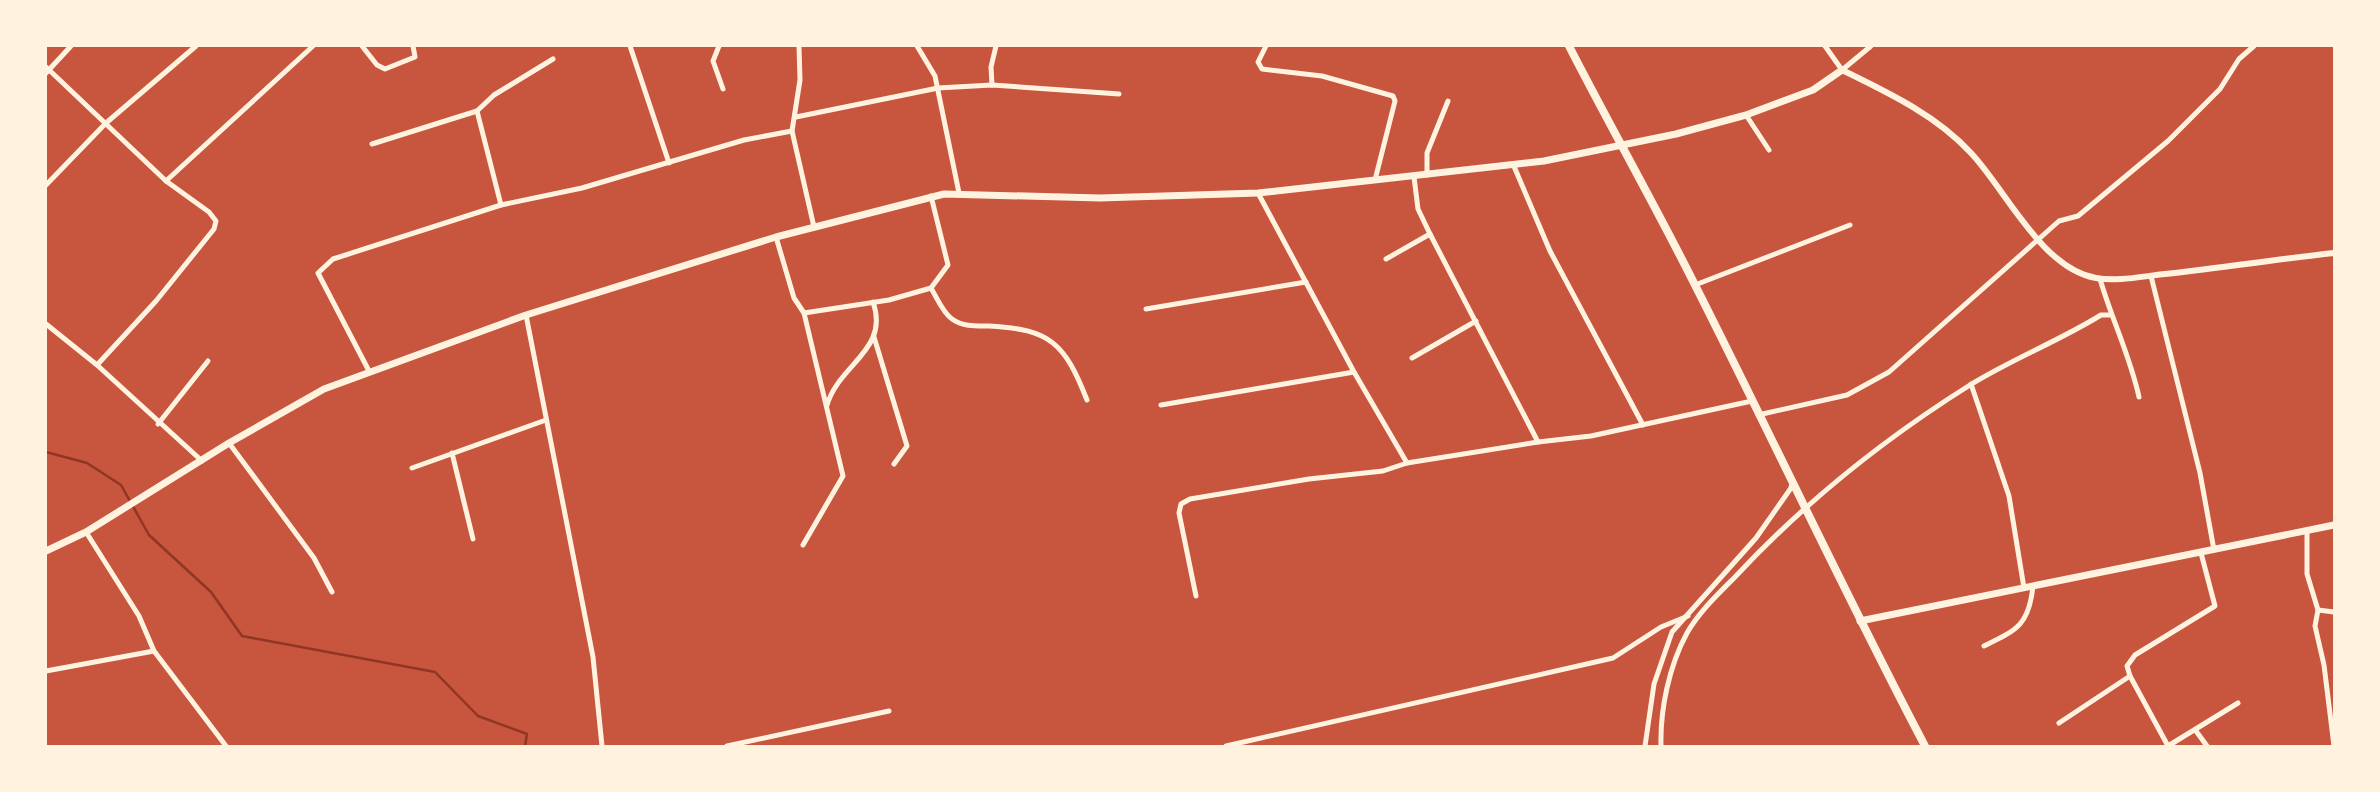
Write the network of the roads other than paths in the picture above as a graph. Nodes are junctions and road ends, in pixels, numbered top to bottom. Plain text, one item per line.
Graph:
1 (71, 46) edge
2 (196, 46) edge
3 (313, 46) edge
4 (362, 46) edge
5 (414, 46) edge
6 (630, 46) edge
7 (719, 46) edge
8 (799, 46) edge
9 (917, 46) edge
10 (996, 46) edge
11 (1266, 46) edge
12 (1569, 46) edge
13 (1825, 46) edge
14 (1871, 46) edge
15 (2254, 46) edge
16 (553, 59) dead end
17 (46, 70) edge
18 (1842, 70) junction
19 (992, 85) junction
20 (938, 88) junction
21 (723, 89) dead end
22 (1119, 94) dead end
23 (1448, 101) dead end
24 (477, 111) junction
25 (1746, 115) junction
26 (796, 117) junction
27 (106, 123) junction
28 (792, 131) junction
29 (372, 144) dead end
30 (1620, 145) junction
31 (1769, 150) dead end
32 (669, 163) junction
33 (1513, 164) junction
34 (1427, 176) junction
35 (1414, 177) junction
36 (166, 181) junction
37 (1375, 181) junction
38 (46, 185) edge
39 (959, 193) junction
40 (1258, 193) junction
41 (931, 196) junction
42 (501, 205) junction
43 (1850, 225) dead end
44 (814, 227) junction
45 (1430, 234) junction
46 (776, 237) junction
47 (2040, 240) junction
48 (2334, 253) edge
49 (1386, 259) dead end
50 (2151, 276) junction
51 (2100, 279) junction
52 (1306, 282) junction
53 (1695, 285) junction
54 (931, 288) junction
55 (873, 302) junction
56 (1146, 309) dead end
57 (804, 313) junction
58 (526, 315) junction
59 (2110, 315) junction
60 (1476, 321) junction
61 (46, 324) edge
62 (874, 337) junction
63 (1412, 358) dead end
64 (208, 361) dead end
65 (97, 365) junction
66 (369, 371) junction
67 (1354, 372) junction
68 (1972, 384) junction
69 (2139, 397) dead end
70 (1087, 400) dead end
71 (1752, 401) junction
72 (1161, 405) dead end
73 (827, 408) junction
74 (1758, 415) junction
75 (546, 420) junction
76 (158, 424) junction
77 (1643, 425) junction
78 (1538, 442) junction
79 (229, 443) junction
80 (452, 453) junction
81 (202, 461) junction
82 (1407, 463) junction
83 (894, 464) dead end
84 (412, 468) dead end
85 (1807, 508) junction
86 (2334, 525) edge
87 (2307, 531) junction
88 (86, 532) junction
89 (472, 539) dead end
90 (803, 545) dead end
91 (2214, 550) junction
92 (46, 551) edge
93 (2201, 553) junction
94 (2033, 586) junction
95 (2024, 588) junction
96 (332, 592) dead end
97 (1196, 596) dead end
98 (2318, 610) junction
99 (2334, 612) edge
100 (1688, 616) junction
101 (1860, 621) junction
102 (1984, 646) dead end
103 (154, 650) junction
104 (46, 671) edge
105 (2130, 676) junction
106 (2238, 703) dead end
107 (889, 710) dead end
108 (2059, 723) dead end
109 (2196, 731) junction
110 (1241, 745) edge
111 (226, 747) edge
112 (602, 747) edge
113 (727, 747) edge
114 (1226, 747) edge
115 (1645, 747) edge
116 (1661, 747) edge
117 (1925, 747) edge
118 (2168, 747) edge
119 (2207, 747) edge
120 (2334, 747) edge

1 - 17 street
2 - 27 street
3 - 36 street
4 - 5 street
6 - 32 street
7 - 21 street
8 - 26 street
9 - 20 street
10 - 19 street
11 - 37 street
12 - 30 main road
13 - 18 street
14 - 18 street
15 - 47 street
16 - 24 street
17 - 27 street
18 - 25 main road
18 - 47 street
19 - 20 street
19 - 22 street
20 - 26 street
20 - 39 street
23 - 34 street
24 - 29 street
24 - 42 street
25 - 30 main road
25 - 31 street
26 - 28 street
27 - 36 street
27 - 38 street
28 - 32 street
28 - 44 street
30 - 33 main road
30 - 53 main road
32 - 42 street
33 - 34 main road
33 - 77 street
34 - 35 main road
35 - 37 main road
35 - 45 street
36 - 65 street
37 - 40 main road
39 - 40 main road
39 - 41 main road
40 - 52 street
41 - 44 main road
41 - 54 street
42 - 66 street
43 - 53 street
44 - 46 main road
45 - 49 street
45 - 60 street
46 - 57 street
46 - 58 main road
47 - 51 street
47 - 74 street
48 - 50 street
50 - 51 street
50 - 91 street
51 - 59 street
52 - 56 street
52 - 67 street
53 - 71 main road
54 - 55 street
54 - 70 street
55 - 57 street
55 - 62 street
57 - 73 street
58 - 66 main road
58 - 75 street
59 - 68 street
59 - 69 street
60 - 63 street
60 - 78 street
61 - 65 street
62 - 73 street
62 - 83 street
64 - 76 street
65 - 76 street
66 - 79 main road
67 - 72 street
67 - 82 street
68 - 85 street
68 - 95 street
71 - 74 main road
71 - 77 street
71 - 100 street
73 - 90 street
74 - 85 main road
75 - 80 street
75 - 112 street
76 - 81 street
77 - 78 street
78 - 82 street
79 - 81 main road
79 - 96 street
80 - 84 street
80 - 89 street
81 - 88 main road
82 - 97 street
85 - 101 main road
85 - 116 street
86 - 87 main road
87 - 91 main road
87 - 98 street
88 - 92 main road
88 - 103 street
91 - 93 main road
93 - 94 main road
93 - 105 street
94 - 95 main road
94 - 102 street
95 - 101 main road
98 - 99 street
98 - 120 street
100 - 110 street
100 - 115 street
101 - 117 main road
103 - 104 street
103 - 111 street
105 - 108 street
105 - 118 street
106 - 109 street
107 - 113 street
109 - 118 street
109 - 119 street
110 - 114 street

